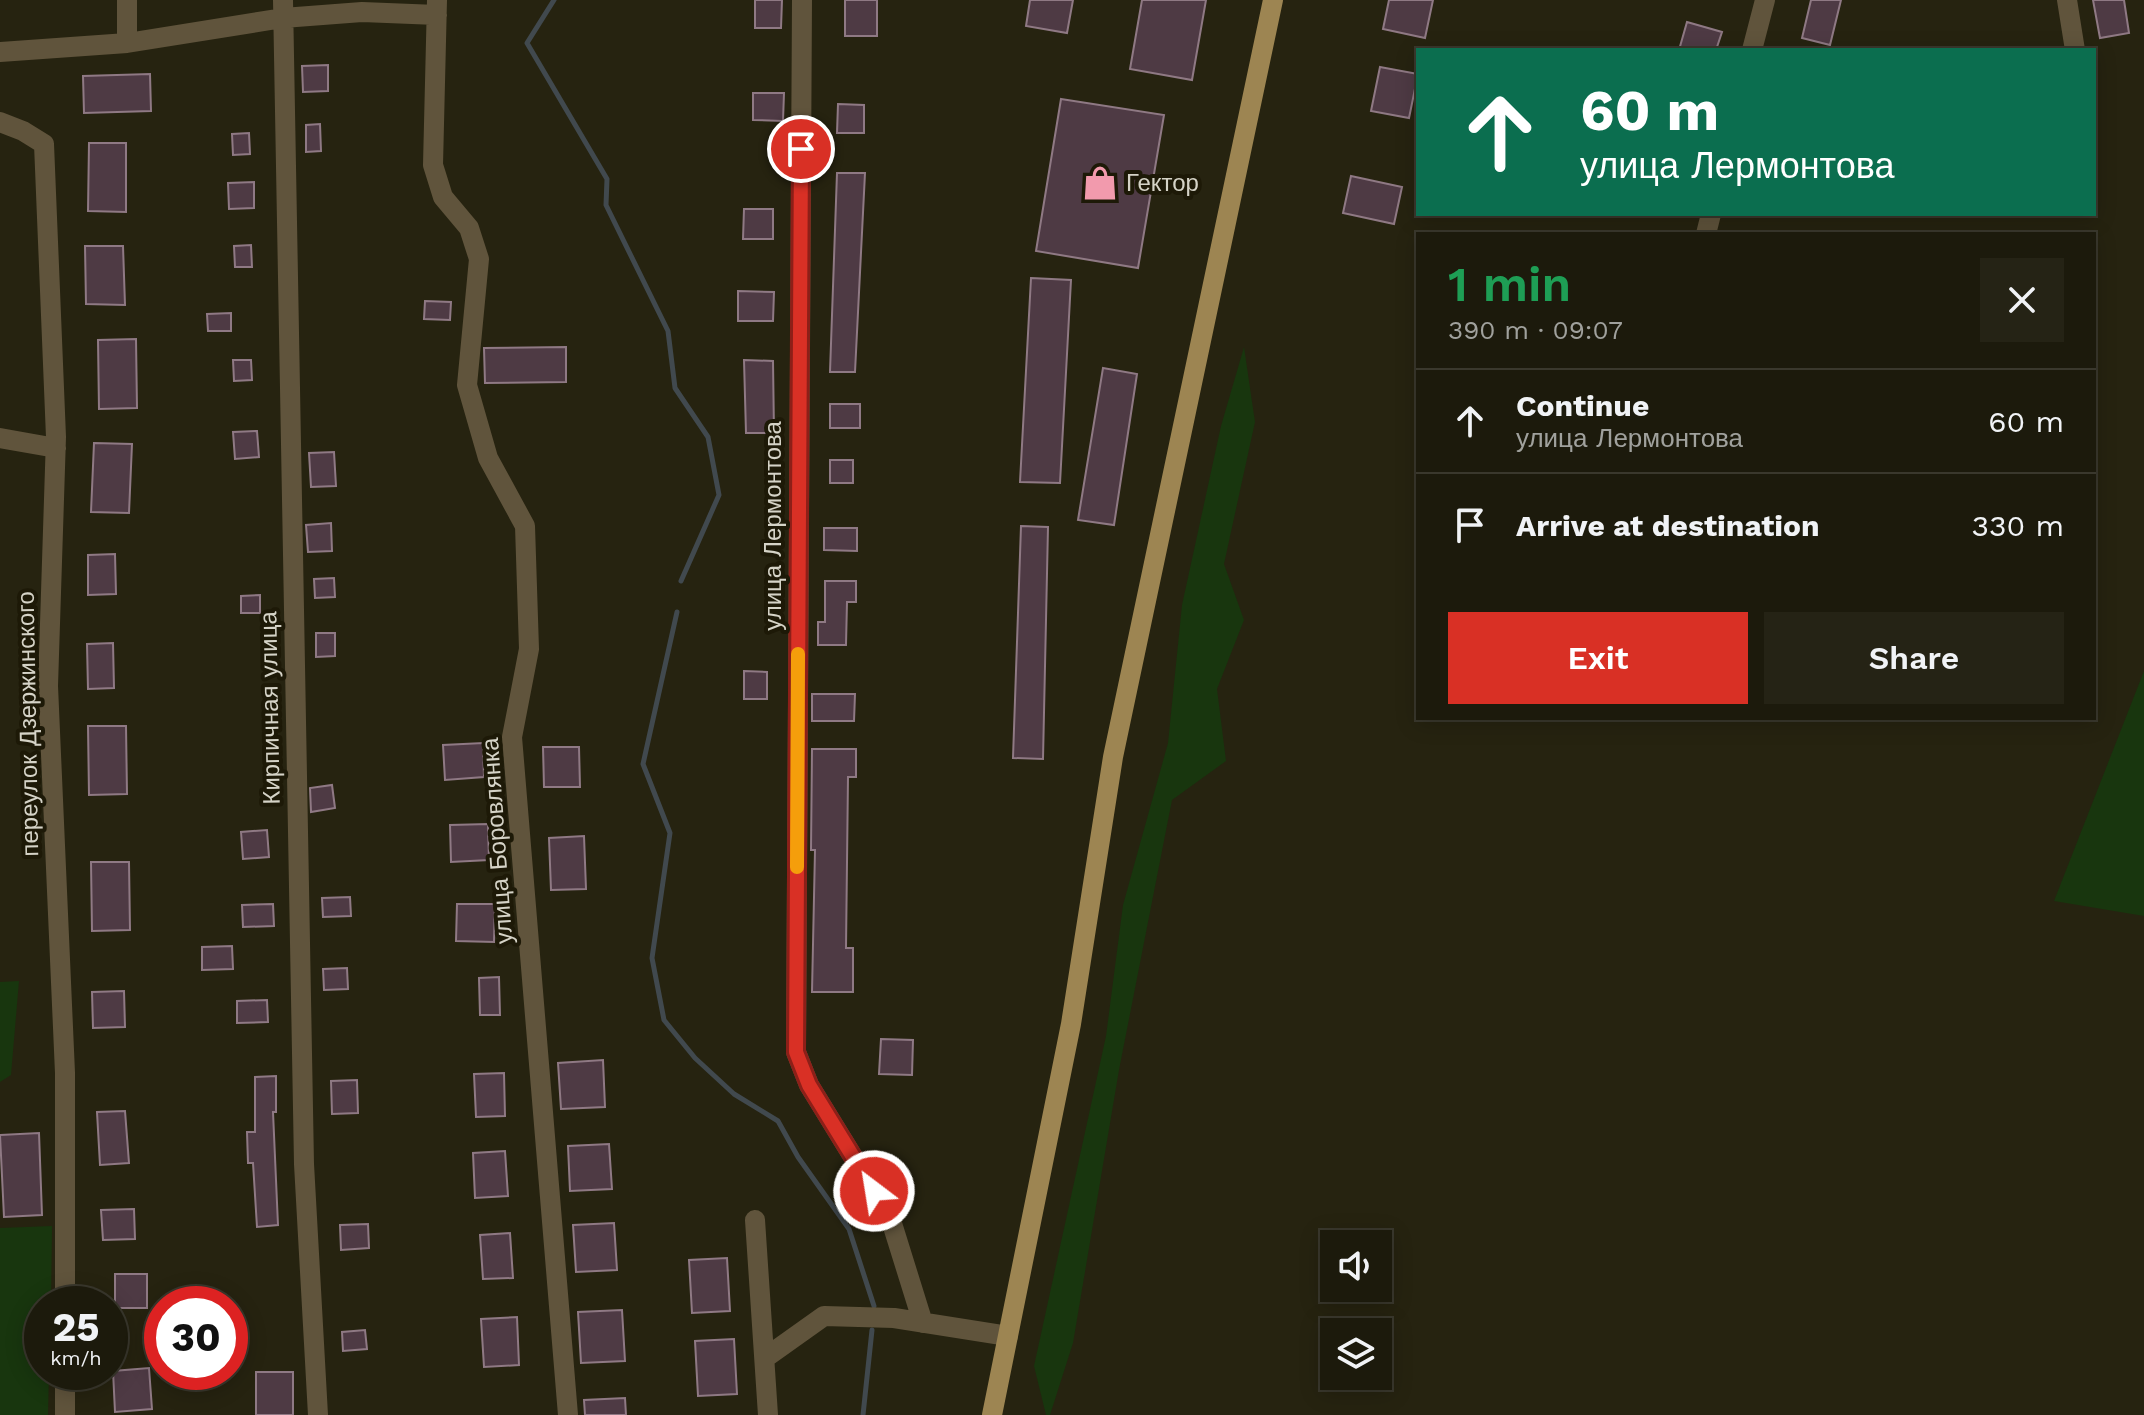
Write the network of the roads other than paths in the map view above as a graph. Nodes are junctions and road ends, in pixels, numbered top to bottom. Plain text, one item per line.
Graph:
1 (127, 0) edge
2 (802, 0) edge
3 (1273, 0) edge
4 (1765, 0) edge
5 (2067, 0) edge
6 (437, 8) edge
7 (283, 9) edge
8 (127, 43) junction
9 (1753, 48) edge
10 (2075, 48) edge
11 (0, 52) edge
12 (0, 122) edge
13 (0, 438) edge
14 (56, 448) junction
15 (755, 1220) dead end
16 (65, 1286) edge
17 (923, 1323) junction
18 (1008, 1336) junction
19 (765, 1358) junction
20 (65, 1390) edge
21 (65, 1415) edge
22 (318, 1415) edge
23 (568, 1415) edge
24 (768, 1415) edge
25 (992, 1415) edge

1 - 8 street
2 - 17 street, улица Лермонтова
3 - 18 main road
4 - 9 street
5 - 10 street
6 - 7 street
6 - 23 street, улица Боровлянка
7 - 8 street
7 - 22 street, Кирпичная улица
8 - 11 street
12 - 14 street, переулок Дзержинского
13 - 14 street
14 - 16 street, переулок Дзержинского
15 - 19 street
17 - 18 street
17 - 19 street
18 - 25 main road
19 - 24 street
20 - 21 street

